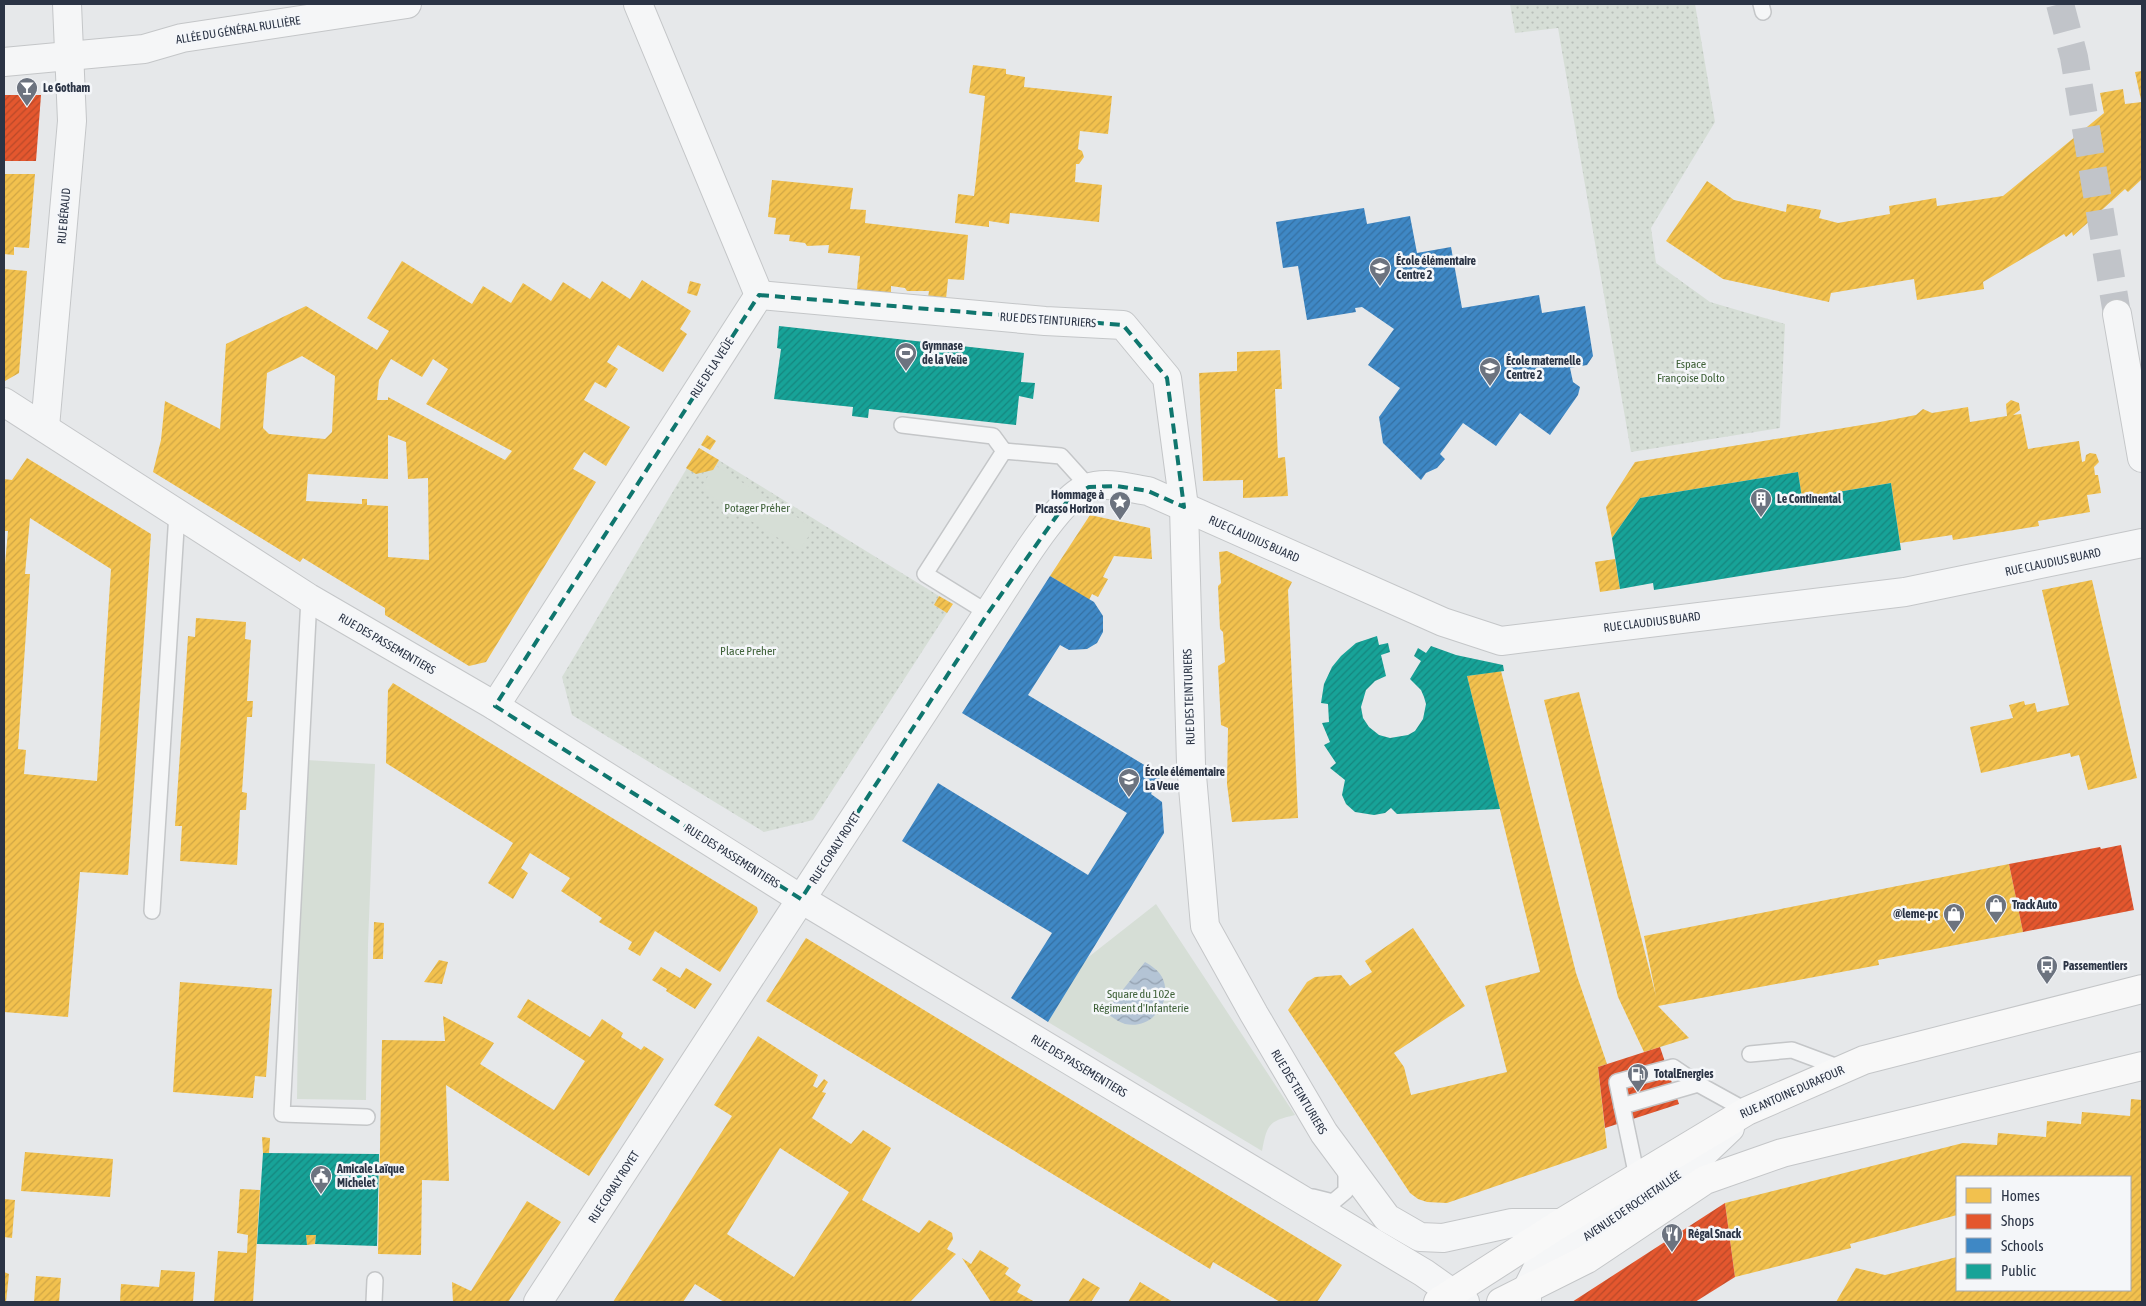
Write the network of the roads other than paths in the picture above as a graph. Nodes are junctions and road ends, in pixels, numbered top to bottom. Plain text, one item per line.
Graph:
1 (67, 4) edge
2 (407, 4) edge
3 (638, 4) edge
4 (69, 56) junction
5 (4, 62) edge
6 (759, 295) junction
7 (2117, 314) tunnel mouth
8 (4, 402) edge
9 (902, 425) dead end
10 (45, 427) junction
11 (1004, 451) junction
12 (2142, 458) edge
13 (1089, 487) junction
14 (1184, 507) junction
15 (177, 513) junction
16 (2142, 543) edge
17 (309, 598) junction
18 (988, 613) junction
19 (495, 706) junction
20 (802, 899) junction
21 (152, 911) dead end
22 (2142, 989) edge
23 (1750, 1054) dead end
24 (2142, 1066) edge
25 (1843, 1069) junction
26 (1698, 1084) junction
27 (1622, 1106) junction
28 (1747, 1111) junction
29 (367, 1116) dead end
30 (1346, 1163) junction
31 (1637, 1176) junction
32 (1288, 1191) junction
33 (1561, 1223) junction
34 (375, 1280) dead end
35 (1527, 1296) edge
36 (1452, 1299) edge
37 (374, 1302) edge
38 (538, 1302) edge
39 (1501, 1302) edge

1 - 4 street, RUE BÉRAUD
2 - 4 street, ALLÉE DU GÉNÉRAL RULLIÈRE
3 - 6 street
4 - 5 street, ALLÉE DU GÉNÉRAL RULLIÈRE
4 - 10 street, RUE BÉRAUD
6 - 14 street, RUE DES TEINTURIERS
6 - 19 street, RUE DE LA VEÜE
7 - 12 street
8 - 10 street, RUE DES PASSEMENTIERS
9 - 11 lane
10 - 15 street, RUE DES PASSEMENTIERS
11 - 13 lane
11 - 18 lane
13 - 14 street, RUE CORALY ROYET
13 - 18 street, RUE CORALY ROYET
14 - 16 street, RUE CLAUDIUS BUARD
14 - 30 street, RUE DES TEINTURIERS
15 - 17 street, RUE DES PASSEMENTIERS
15 - 21 lane
17 - 19 street, RUE DES PASSEMENTIERS
17 - 29 lane
18 - 20 street, RUE CORALY ROYET
19 - 20 street, RUE DES PASSEMENTIERS
20 - 32 street, RUE DES PASSEMENTIERS
20 - 38 street, RUE CORALY ROYET
22 - 25 street, RUE ANTOINE DURAFOUR
23 - 25 lane
24 - 35 street
25 - 28 street, RUE ANTOINE DURAFOUR
26 - 27 lane
26 - 27 lane
26 - 28 lane
27 - 31 lane
28 - 31 street, RUE ANTOINE DURAFOUR
28 - 35 street, AVENUE DE ROCHETAILLÉE
30 - 32 lane
30 - 33 street, RUE DES TEINTURIERS
31 - 33 street, RUE ANTOINE DURAFOUR
32 - 36 street, RUE DES PASSEMENTIERS
33 - 36 street, RUE ANTOINE DURAFOUR
34 - 37 lane
35 - 39 street

